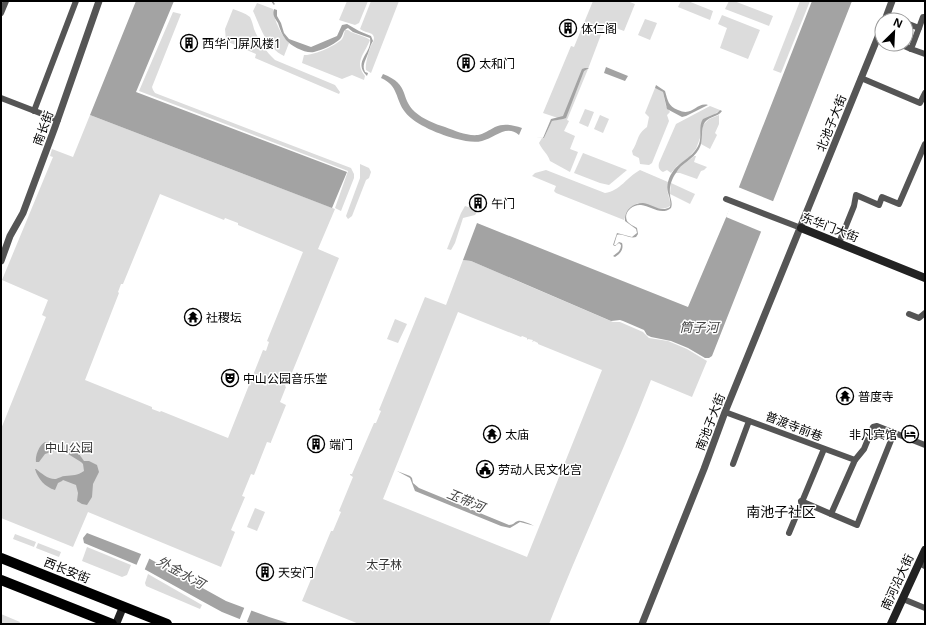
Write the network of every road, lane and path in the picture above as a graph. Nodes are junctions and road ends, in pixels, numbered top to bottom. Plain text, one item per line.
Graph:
1 (6, 1) edge
2 (76, 1) edge
3 (99, 1) edge
4 (892, 1) edge
5 (888, 12) edge
6 (1, 13) edge
7 (925, 17) edge
8 (914, 26) edge
9 (919, 28) junction
10 (914, 41) edge
11 (874, 46) edge
12 (914, 50) edge
13 (925, 54) edge
14 (861, 78) junction
15 (925, 93) edge
16 (1, 98) edge
17 (34, 111) junction
18 (58, 120) junction
19 (925, 144) edge
20 (729, 200) dead end
21 (801, 228) junction
22 (839, 243) junction
23 (1, 260) edge
24 (925, 278) edge
25 (925, 313) edge
26 (909, 314) dead end
27 (725, 412) junction
28 (749, 421) junction
29 (894, 432) junction
30 (925, 445) edge
31 (824, 449) junction
32 (855, 460) junction
33 (733, 464) dead end
34 (802, 501) junction
35 (831, 514) junction
36 (788, 533) dead end
37 (925, 550) edge
38 (1, 558) edge
39 (922, 565) edge
40 (1, 580) edge
41 (903, 599) junction
42 (123, 607) junction
43 (925, 608) edge
44 (112, 624) edge
45 (116, 624) edge
46 (167, 624) edge
47 (642, 624) edge
48 (891, 624) edge

1 - 6 street
2 - 17 street
3 - 18 street, 南长街
4 - 5 street
7 - 9 street
8 - 9 street
9 - 10 street
11 - 14 street, 北池子大街
12 - 13 street
14 - 15 street
14 - 21 street, 北池子大街
16 - 17 street
17 - 18 street
18 - 23 street, 南长街
19 - 22 street
20 - 21 street, 东华门大街
21 - 22 main road, 东华门大街
21 - 27 street, 南池子大街
22 - 24 main road, 东华门大街
25 - 26 street
27 - 28 street, 普渡寺前巷
27 - 47 street, 南池子大街
28 - 31 street, 普渡寺前巷
28 - 33 street
29 - 30 street
29 - 32 street
29 - 35 street
31 - 32 street, 普渡寺前巷
31 - 34 street
32 - 35 street
34 - 35 street
34 - 36 street
37 - 39 main road, 南河沿大街
38 - 42 highway, 西长安街
39 - 41 main road, 南河沿大街
40 - 44 highway
41 - 43 street
41 - 48 main road, 南河沿大街
42 - 45 main road
42 - 46 highway, 西长安街

